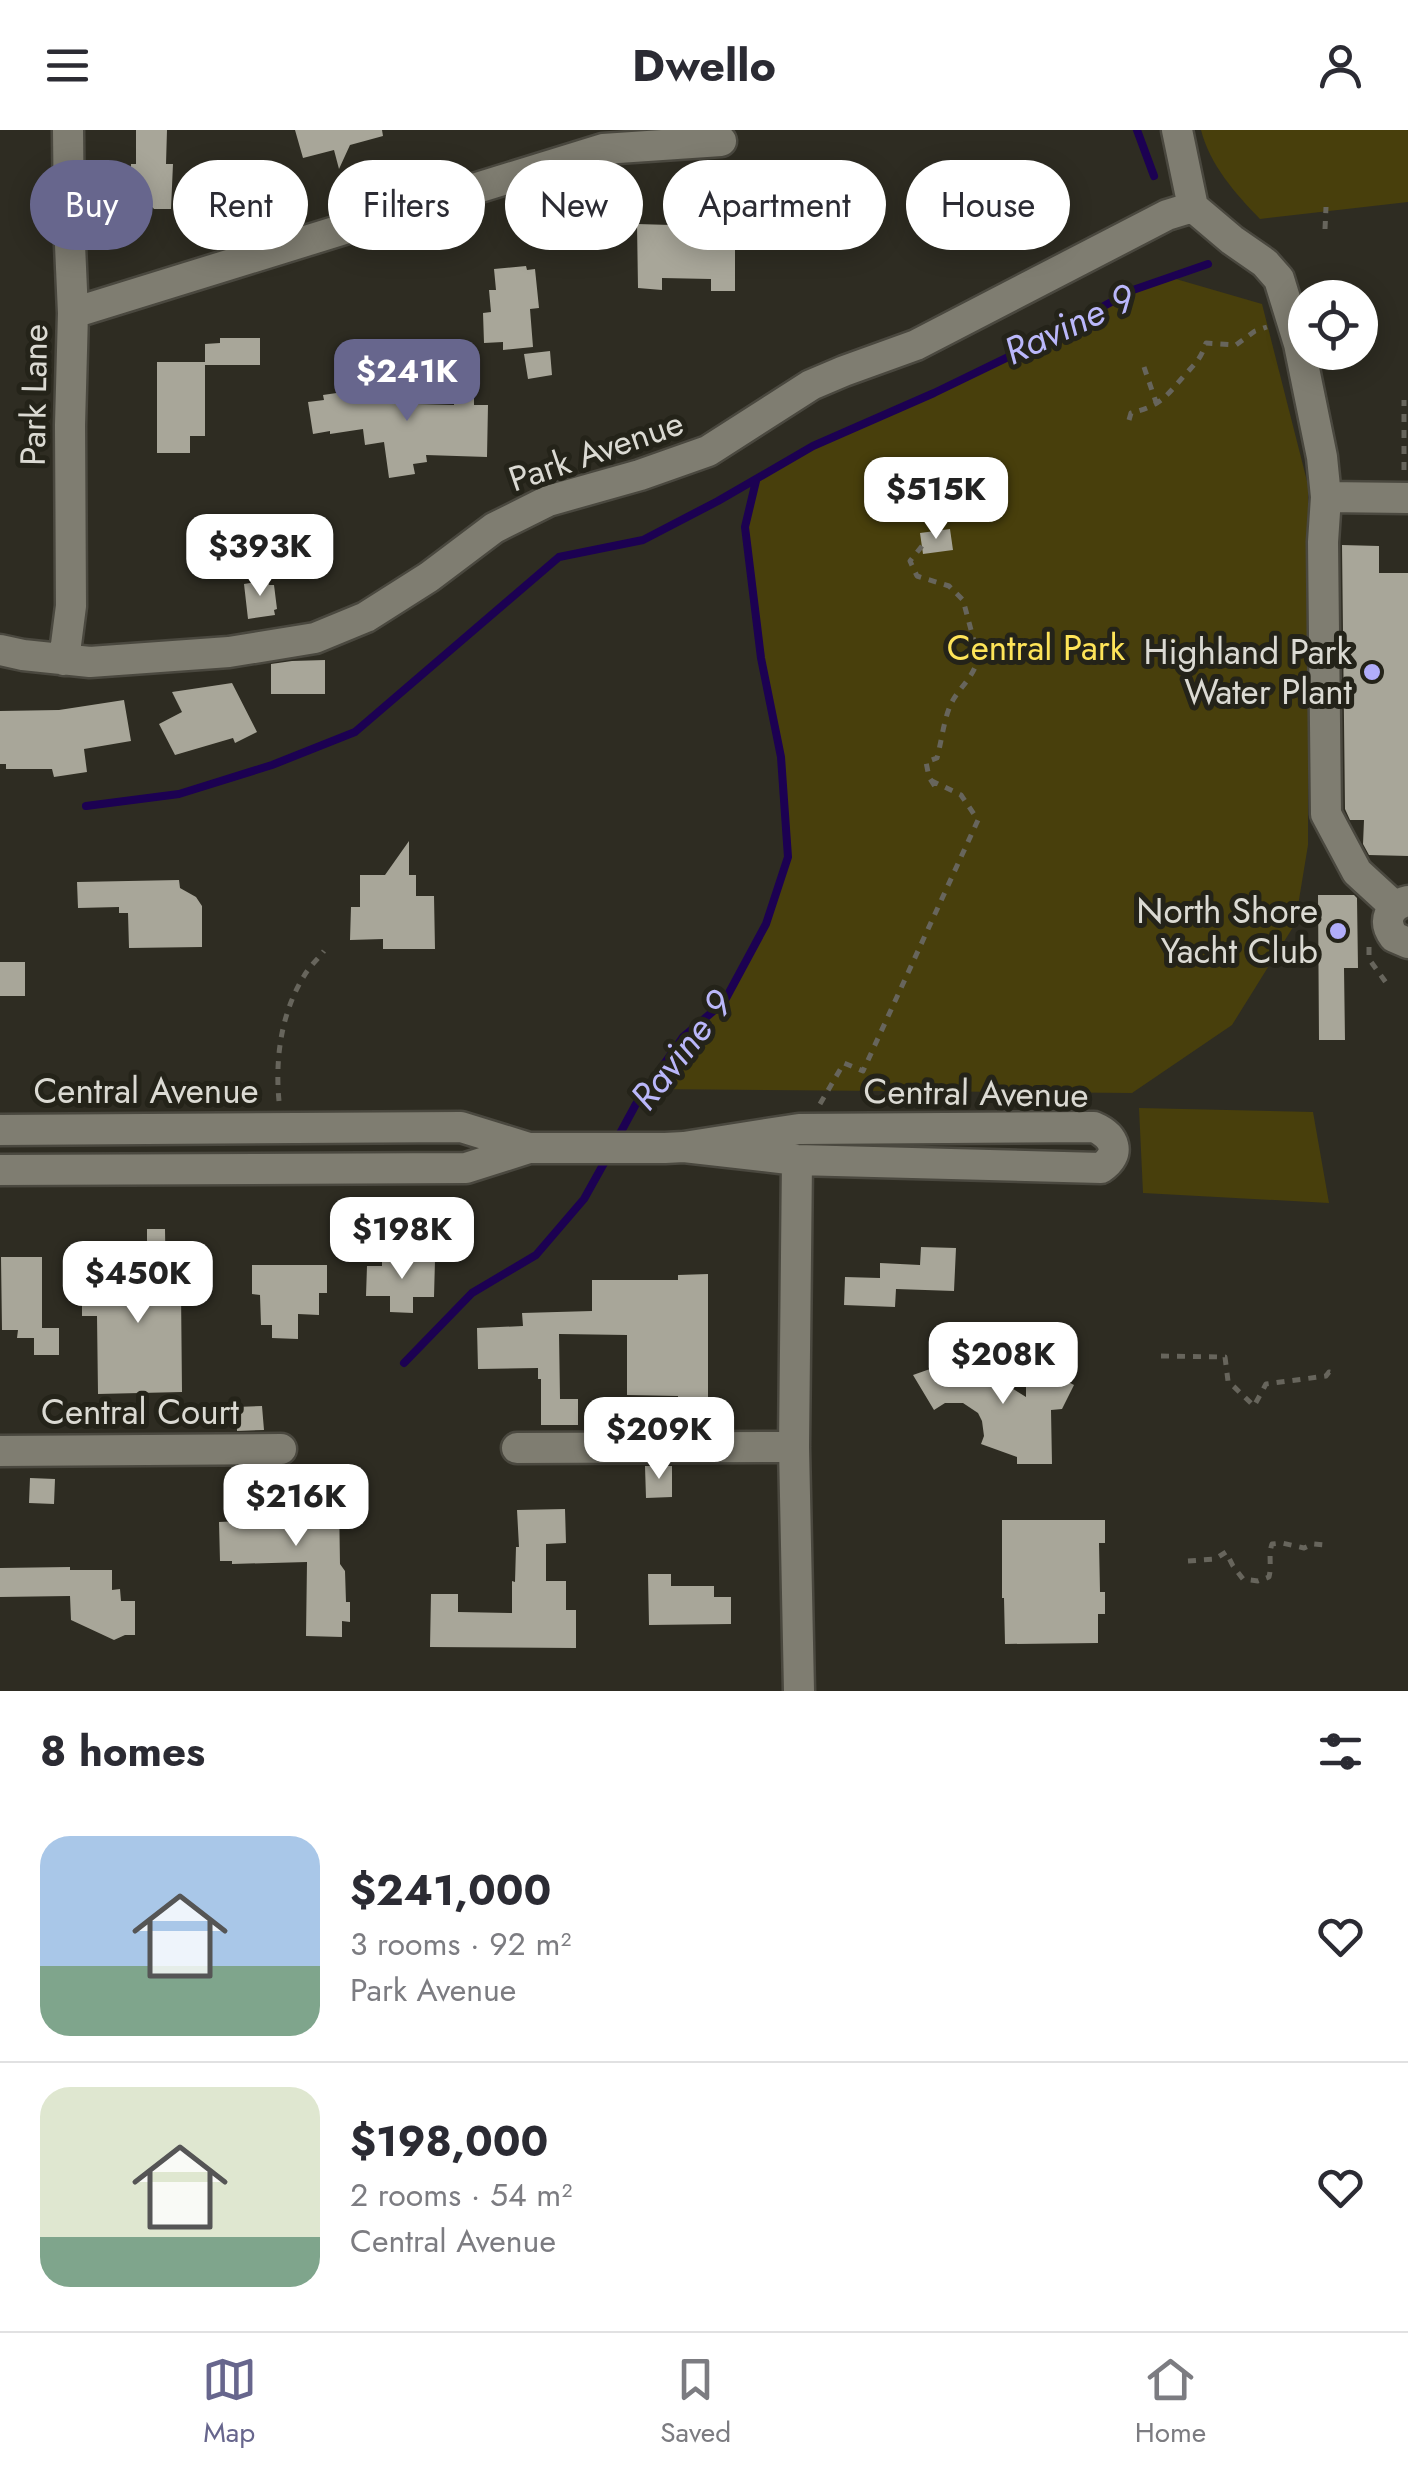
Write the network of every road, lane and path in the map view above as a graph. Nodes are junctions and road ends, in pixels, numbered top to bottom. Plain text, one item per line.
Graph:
1 (68, 130) edge
2 (1177, 130) edge
3 (720, 141) dead end
4 (1193, 207) junction
5 (1326, 208) dead end
6 (1325, 229) dead end
7 (73, 313) junction
8 (1278, 324) dead end
9 (1144, 367) dead end
10 (1404, 400) dead end
11 (1157, 405) junction
12 (1129, 420) dead end
13 (1326, 498) junction
14 (1406, 498) edge
15 (922, 546) dead end
16 (0, 650) edge
17 (64, 660) junction
18 (1401, 903) edge
19 (1408, 942) edge
20 (324, 951) dead end
21 (807, 1119) junction
22 (281, 1128) junction
23 (60, 1129) junction
24 (0, 1130) edge
25 (529, 1148) junction
26 (674, 1148) junction
27 (796, 1160) junction
28 (0, 1170) edge
29 (56, 1170) junction
30 (1161, 1356) dead end
31 (1337, 1374) dead end
32 (794, 1447) junction
33 (517, 1448) dead end
34 (280, 1449) dead end
35 (0, 1450) edge
36 (1329, 1542) dead end
37 (1188, 1561) dead end
38 (798, 1691) edge

1 - 7 street, Park Lane
2 - 4 street
3 - 7 street
4 - 13 street
4 - 17 street, Park Avenue
5 - 6 path
7 - 17 street, Park Lane
8 - 11 path
9 - 11 path
10 - 14 path
11 - 12 path
13 - 14 street
13 - 18 street
15 - 21 path
16 - 17 street, Park Avenue
18 - 19 street
20 - 22 path
21 - 26 street, Central Avenue
21 - 27 street, Central Avenue
22 - 23 street, Central Avenue
22 - 25 street, Central Avenue
23 - 24 street, Central Avenue
23 - 29 street
25 - 26 street, Central Avenue
25 - 29 street, Central Avenue
26 - 27 street, Central Avenue
27 - 32 street
28 - 29 street, Central Avenue
30 - 31 path
32 - 33 street
32 - 38 street
34 - 35 street, Central Court
36 - 37 path

